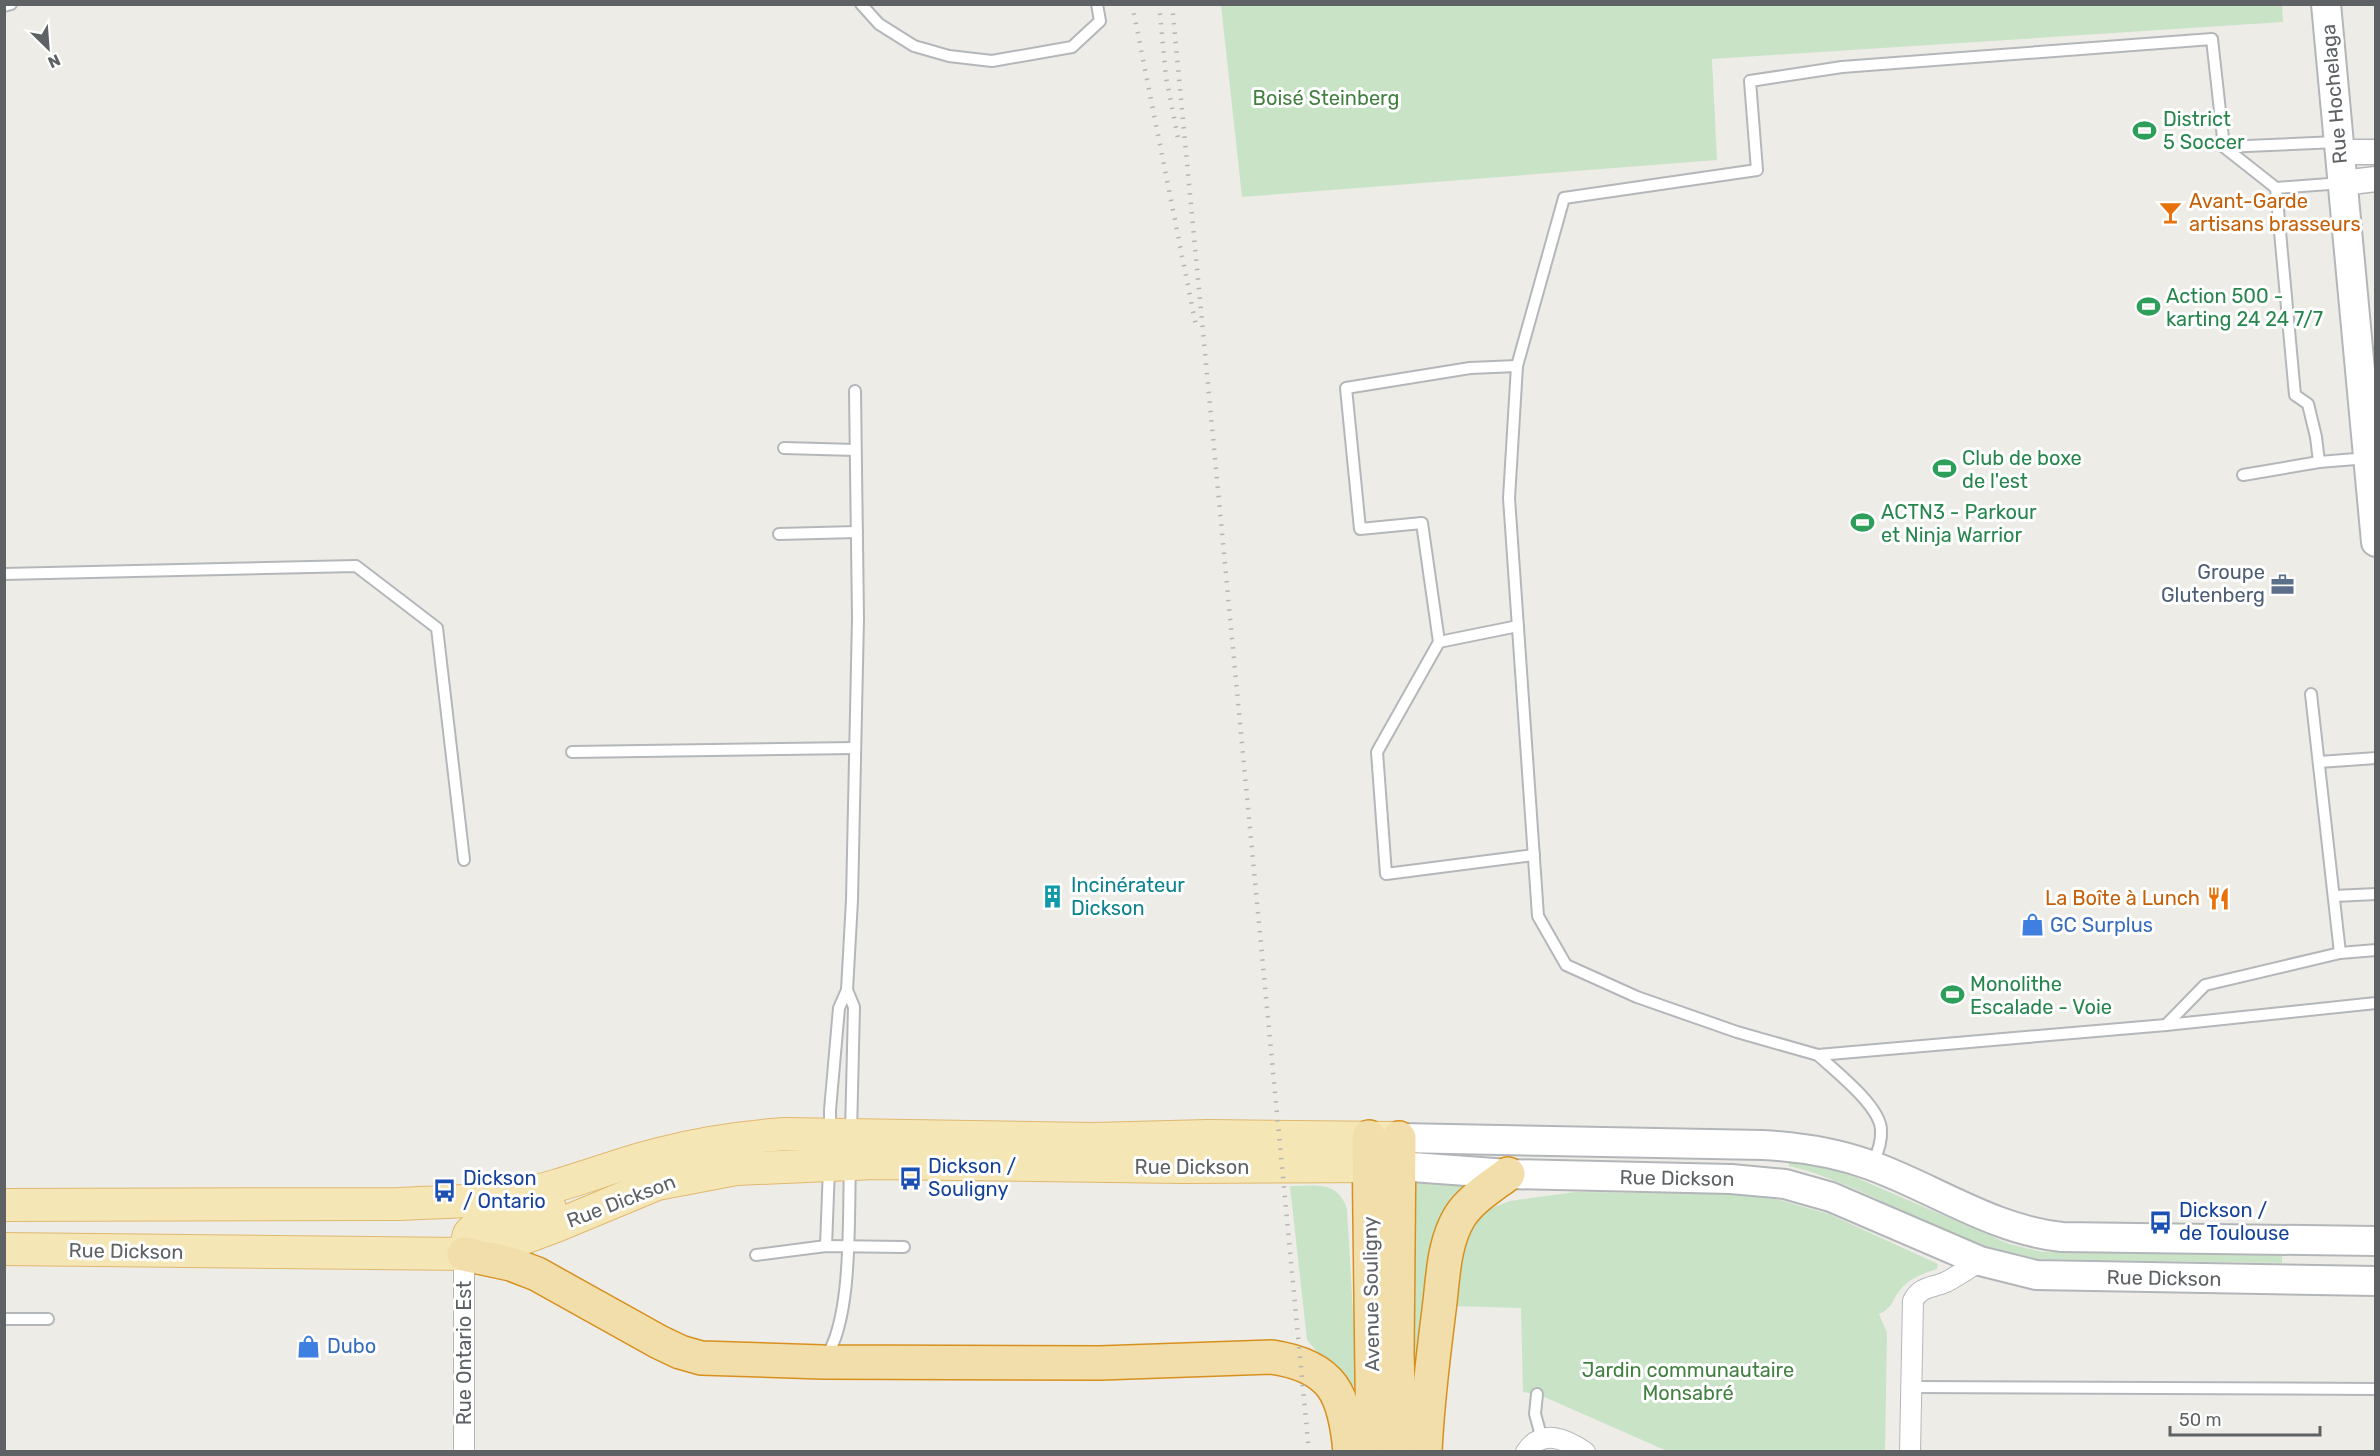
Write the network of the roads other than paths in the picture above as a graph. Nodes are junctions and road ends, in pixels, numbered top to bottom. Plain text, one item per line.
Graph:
1 (11, 4) edge
2 (861, 4) edge
3 (1097, 4) edge
4 (2326, 4) edge
5 (4, 6) edge
6 (2224, 147) junction
7 (2339, 147) junction
8 (2376, 152) edge
9 (2376, 179) edge
10 (2342, 183) junction
11 (2276, 188) junction
12 (1517, 366) junction
13 (855, 391) dead end
14 (784, 448) dead end
15 (855, 450) junction
16 (2368, 458) junction
17 (2319, 462) junction
18 (2243, 475) dead end
19 (857, 532) junction
20 (779, 534) dead end
21 (2376, 542) edge
22 (4, 574) edge
23 (1518, 626) junction
24 (1439, 642) junction
25 (2311, 694) dead end
26 (855, 748) junction
27 (573, 752) dead end
28 (2376, 758) edge
29 (2319, 762) junction
30 (1534, 855) junction
31 (464, 860) dead end
32 (2376, 894) edge
33 (2334, 896) junction
34 (2376, 950) edge
35 (2340, 953) junction
36 (847, 990) junction
37 (2376, 1003) edge
38 (2166, 1025) junction
39 (1818, 1054) junction
40 (690, 1147) junction
41 (840, 1150) junction
42 (1384, 1152) junction
43 (1872, 1166) junction
44 (1508, 1174) junction
45 (4, 1205) edge
46 (2376, 1241) edge
47 (847, 1245) junction
48 (826, 1246) junction
49 (904, 1247) dead end
50 (4, 1249) edge
51 (464, 1254) junction
52 (756, 1255) dead end
53 (1980, 1261) junction
54 (2376, 1281) edge
55 (4, 1319) edge
56 (48, 1319) dead end
57 (823, 1362) junction
58 (1911, 1387) junction
59 (2376, 1389) edge
60 (1537, 1394) dead end
61 (1542, 1439) junction
62 (464, 1452) edge
63 (1350, 1452) edge
64 (1373, 1452) edge
65 (1400, 1452) edge
66 (1425, 1452) edge
67 (1526, 1452) edge
68 (1585, 1452) edge
69 (1910, 1452) edge

1 - 5 lane
2 - 3 lane
4 - 7 main road, Rue Hochelaga
6 - 7 lane
6 - 11 lane
6 - 12 lane
7 - 8 street
7 - 10 main road, Rue Hochelaga
9 - 10 street
10 - 11 lane
10 - 16 main road, Rue Hochelaga
11 - 17 lane
12 - 23 lane
12 - 24 lane
13 - 15 lane
14 - 15 lane
15 - 19 lane
16 - 17 lane
16 - 21 main road, Rue Hochelaga
17 - 18 lane
19 - 20 lane
19 - 26 lane
22 - 31 lane
23 - 24 lane
23 - 30 lane
24 - 30 lane
25 - 29 lane
26 - 27 lane
26 - 36 lane
28 - 29 lane
29 - 33 lane
30 - 39 lane
32 - 33 lane
33 - 35 lane
34 - 35 lane
35 - 38 lane
36 - 41 lane
36 - 41 lane
37 - 38 lane
38 - 39 lane
39 - 43 lane
40 - 41 main road, Rue Dickson
40 - 45 main road, Rue Dickson
40 - 51 main road
41 - 42 main road, Rue Dickson
41 - 47 lane
41 - 48 lane
41 - 51 main road, Rue Dickson
42 - 43 main road, Rue Dickson
42 - 44 main road, Rue Dickson
42 - 64 highway, Avenue Souligny
42 - 65 highway, Avenue Souligny
43 - 46 main road, Rue Dickson
44 - 53 main road, Rue Dickson
44 - 66 highway
47 - 48 lane
47 - 49 lane
47 - 57 lane
48 - 52 lane
50 - 51 main road, Rue Dickson
51 - 57 highway
51 - 62 street, Rue Ontario Est
53 - 54 main road, Rue Dickson
53 - 58 street
55 - 56 lane
57 - 63 highway
58 - 59 lane
58 - 69 street
60 - 61 lane
61 - 67 street
61 - 68 street

